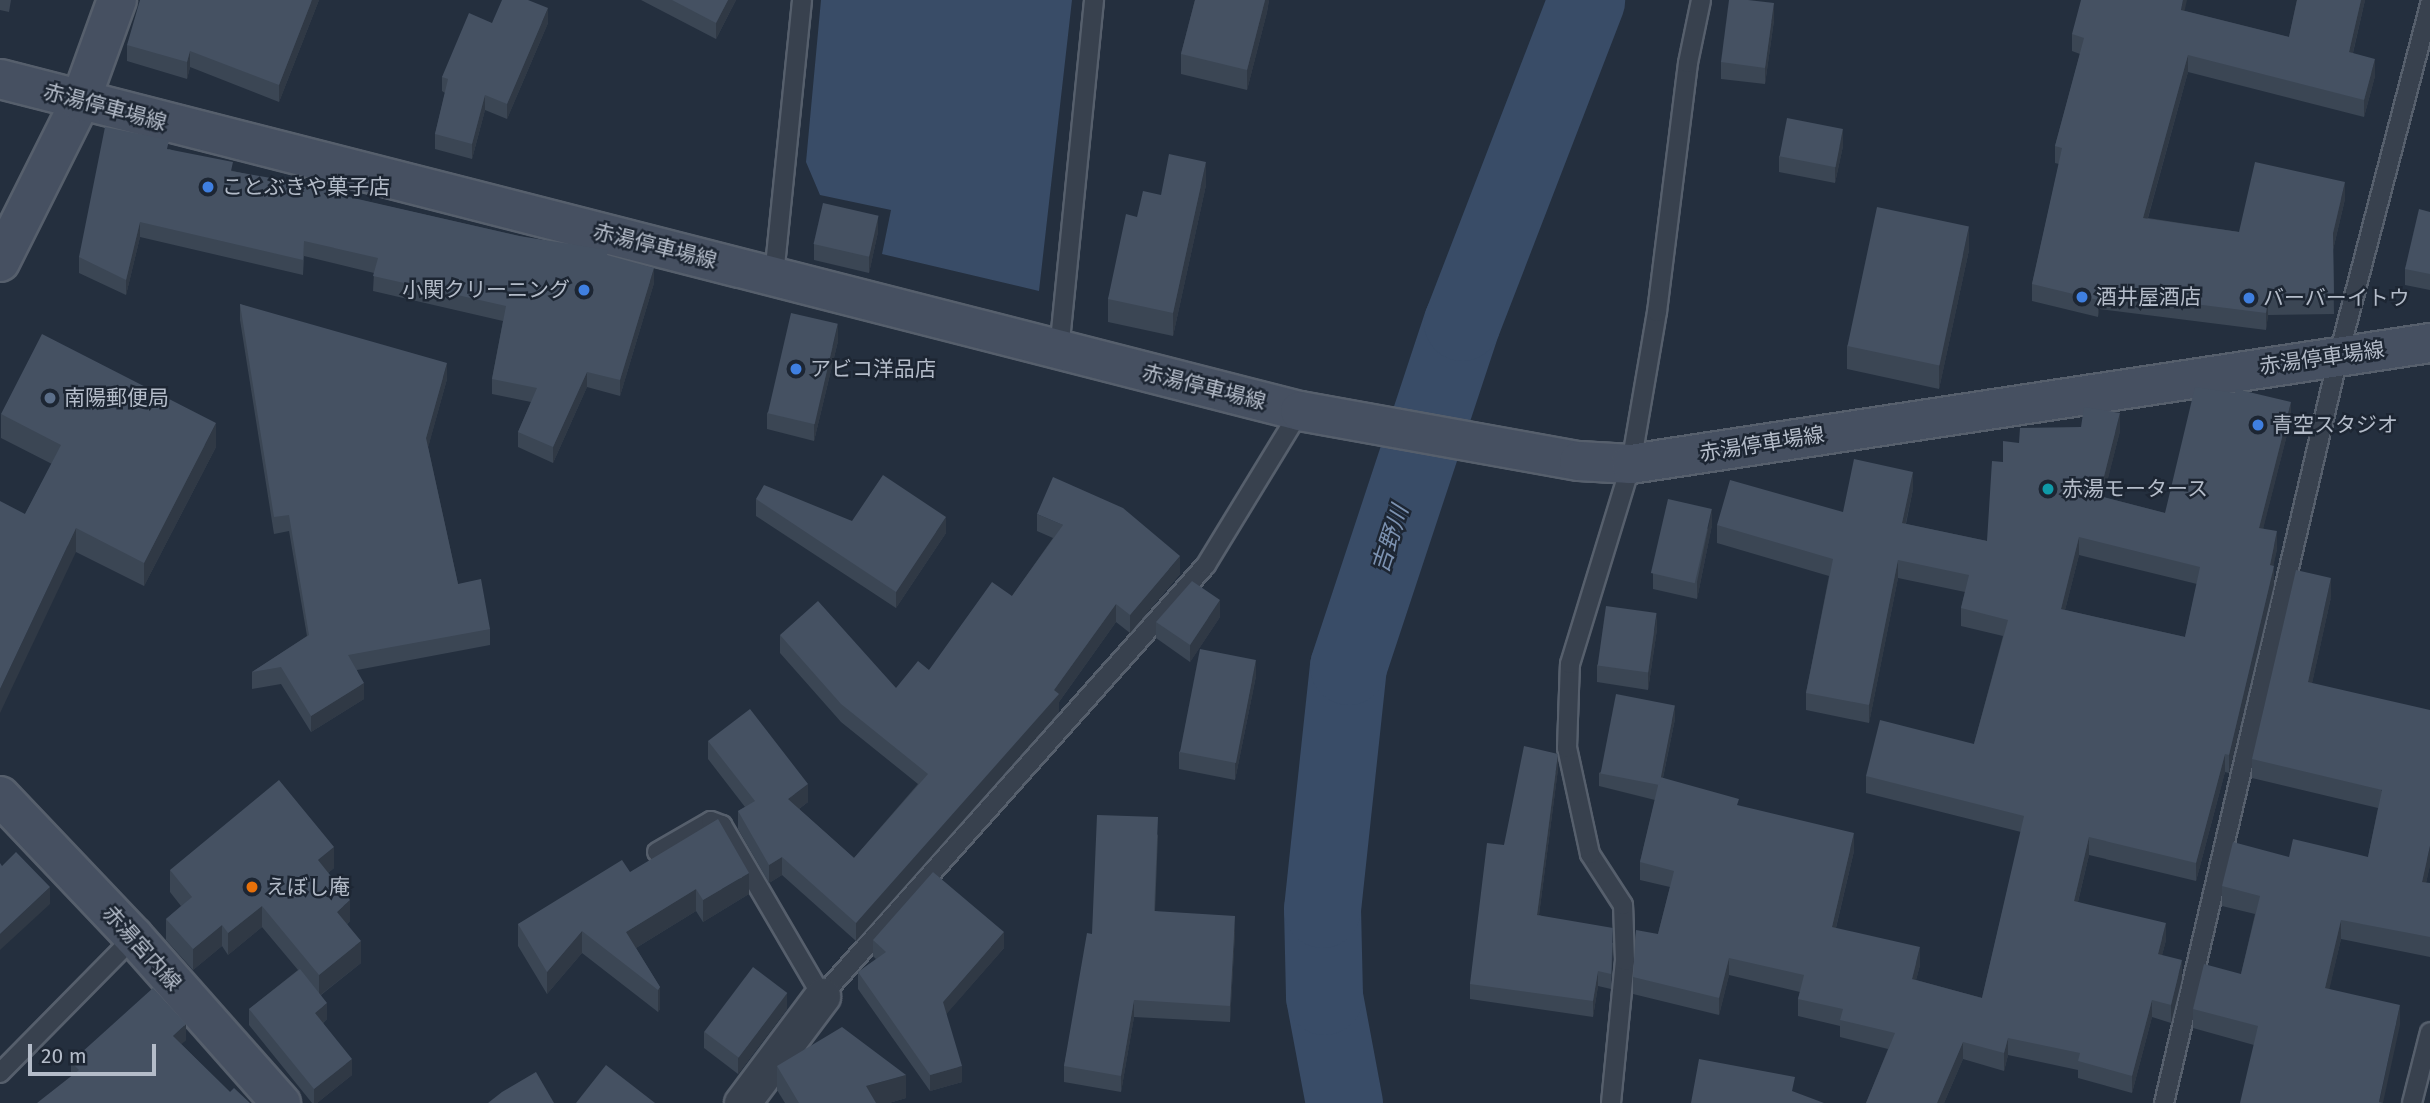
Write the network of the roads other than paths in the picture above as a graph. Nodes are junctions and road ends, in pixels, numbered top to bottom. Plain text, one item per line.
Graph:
1 (117, 0) edge
2 (802, 0) edge
3 (1094, 0) edge
4 (1701, 0) edge
5 (2430, 4) edge
6 (0, 79) edge
7 (80, 102) junction
8 (0, 262) edge
9 (774, 276) junction
10 (2430, 343) edge
11 (1059, 351) junction
12 (2339, 354) junction
13 (1300, 411) junction
14 (1631, 464) junction
15 (0, 796) edge
16 (657, 852) edge
17 (134, 937) junction
18 (822, 996) junction
19 (2430, 1032) edge
20 (0, 1073) edge
21 (281, 1103) edge
22 (741, 1103) edge
23 (1611, 1103) edge
24 (2164, 1103) edge
25 (2412, 1103) edge

1 - 7 main road
2 - 9 lane
3 - 11 lane
4 - 14 lane
5 - 12 lane
6 - 7 main road, 赤湯停車場線
7 - 8 main road
7 - 9 main road, 赤湯停車場線
9 - 11 main road, 赤湯停車場線
10 - 12 main road, 赤湯停車場線
11 - 13 main road, 赤湯停車場線
12 - 14 main road, 赤湯停車場線
12 - 24 lane
13 - 14 main road, 赤湯停車場線
13 - 18 lane
14 - 23 lane
15 - 17 main road, 赤湯宮内線
16 - 18 lane
17 - 20 lane
17 - 21 main road, 赤湯宮内線
18 - 22 street
19 - 25 lane

